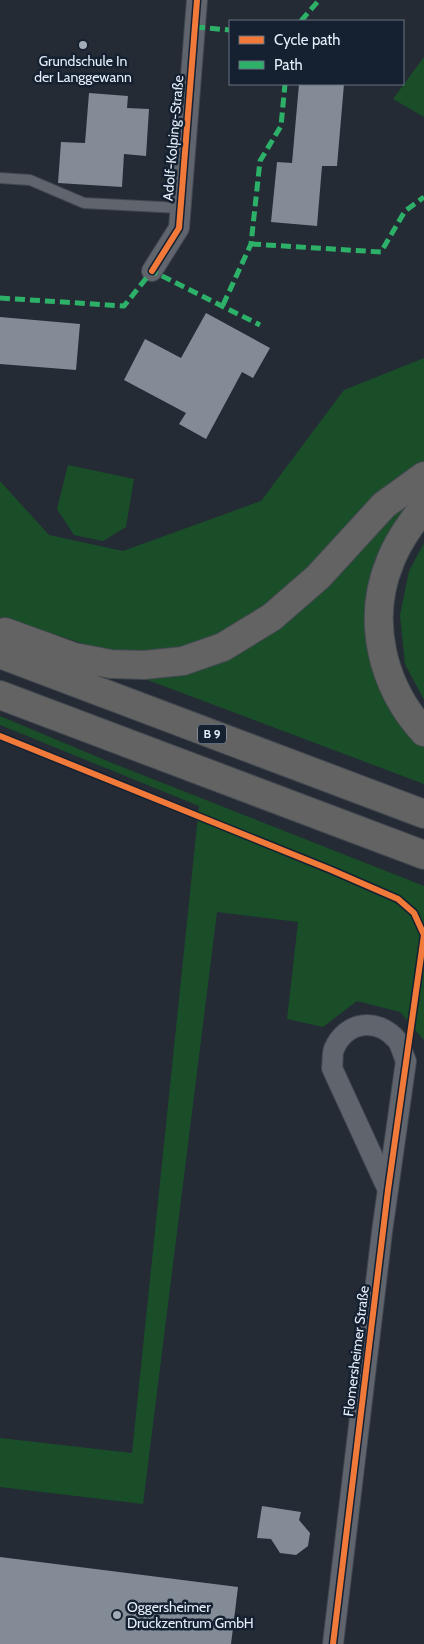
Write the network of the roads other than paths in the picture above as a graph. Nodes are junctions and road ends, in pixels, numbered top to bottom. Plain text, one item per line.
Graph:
1 (197, 0) edge
2 (0, 178) edge
3 (180, 208) junction
4 (152, 271) dead end
5 (424, 476) edge
6 (424, 506) edge
7 (0, 633) edge
8 (0, 654) edge
9 (0, 694) edge
10 (424, 732) edge
11 (424, 814) edge
12 (424, 855) edge
13 (388, 1190) junction
14 (333, 1644) edge

1 - 3 street, Adolf-Kolping-Straße
2 - 3 lane
3 - 4 street, Adolf-Kolping-Straße
5 - 7 highway
6 - 10 highway
8 - 11 highway, B 9
9 - 12 highway
13 - 13 street, Flomersheimer Straße
13 - 14 street, Flomersheimer Straße

